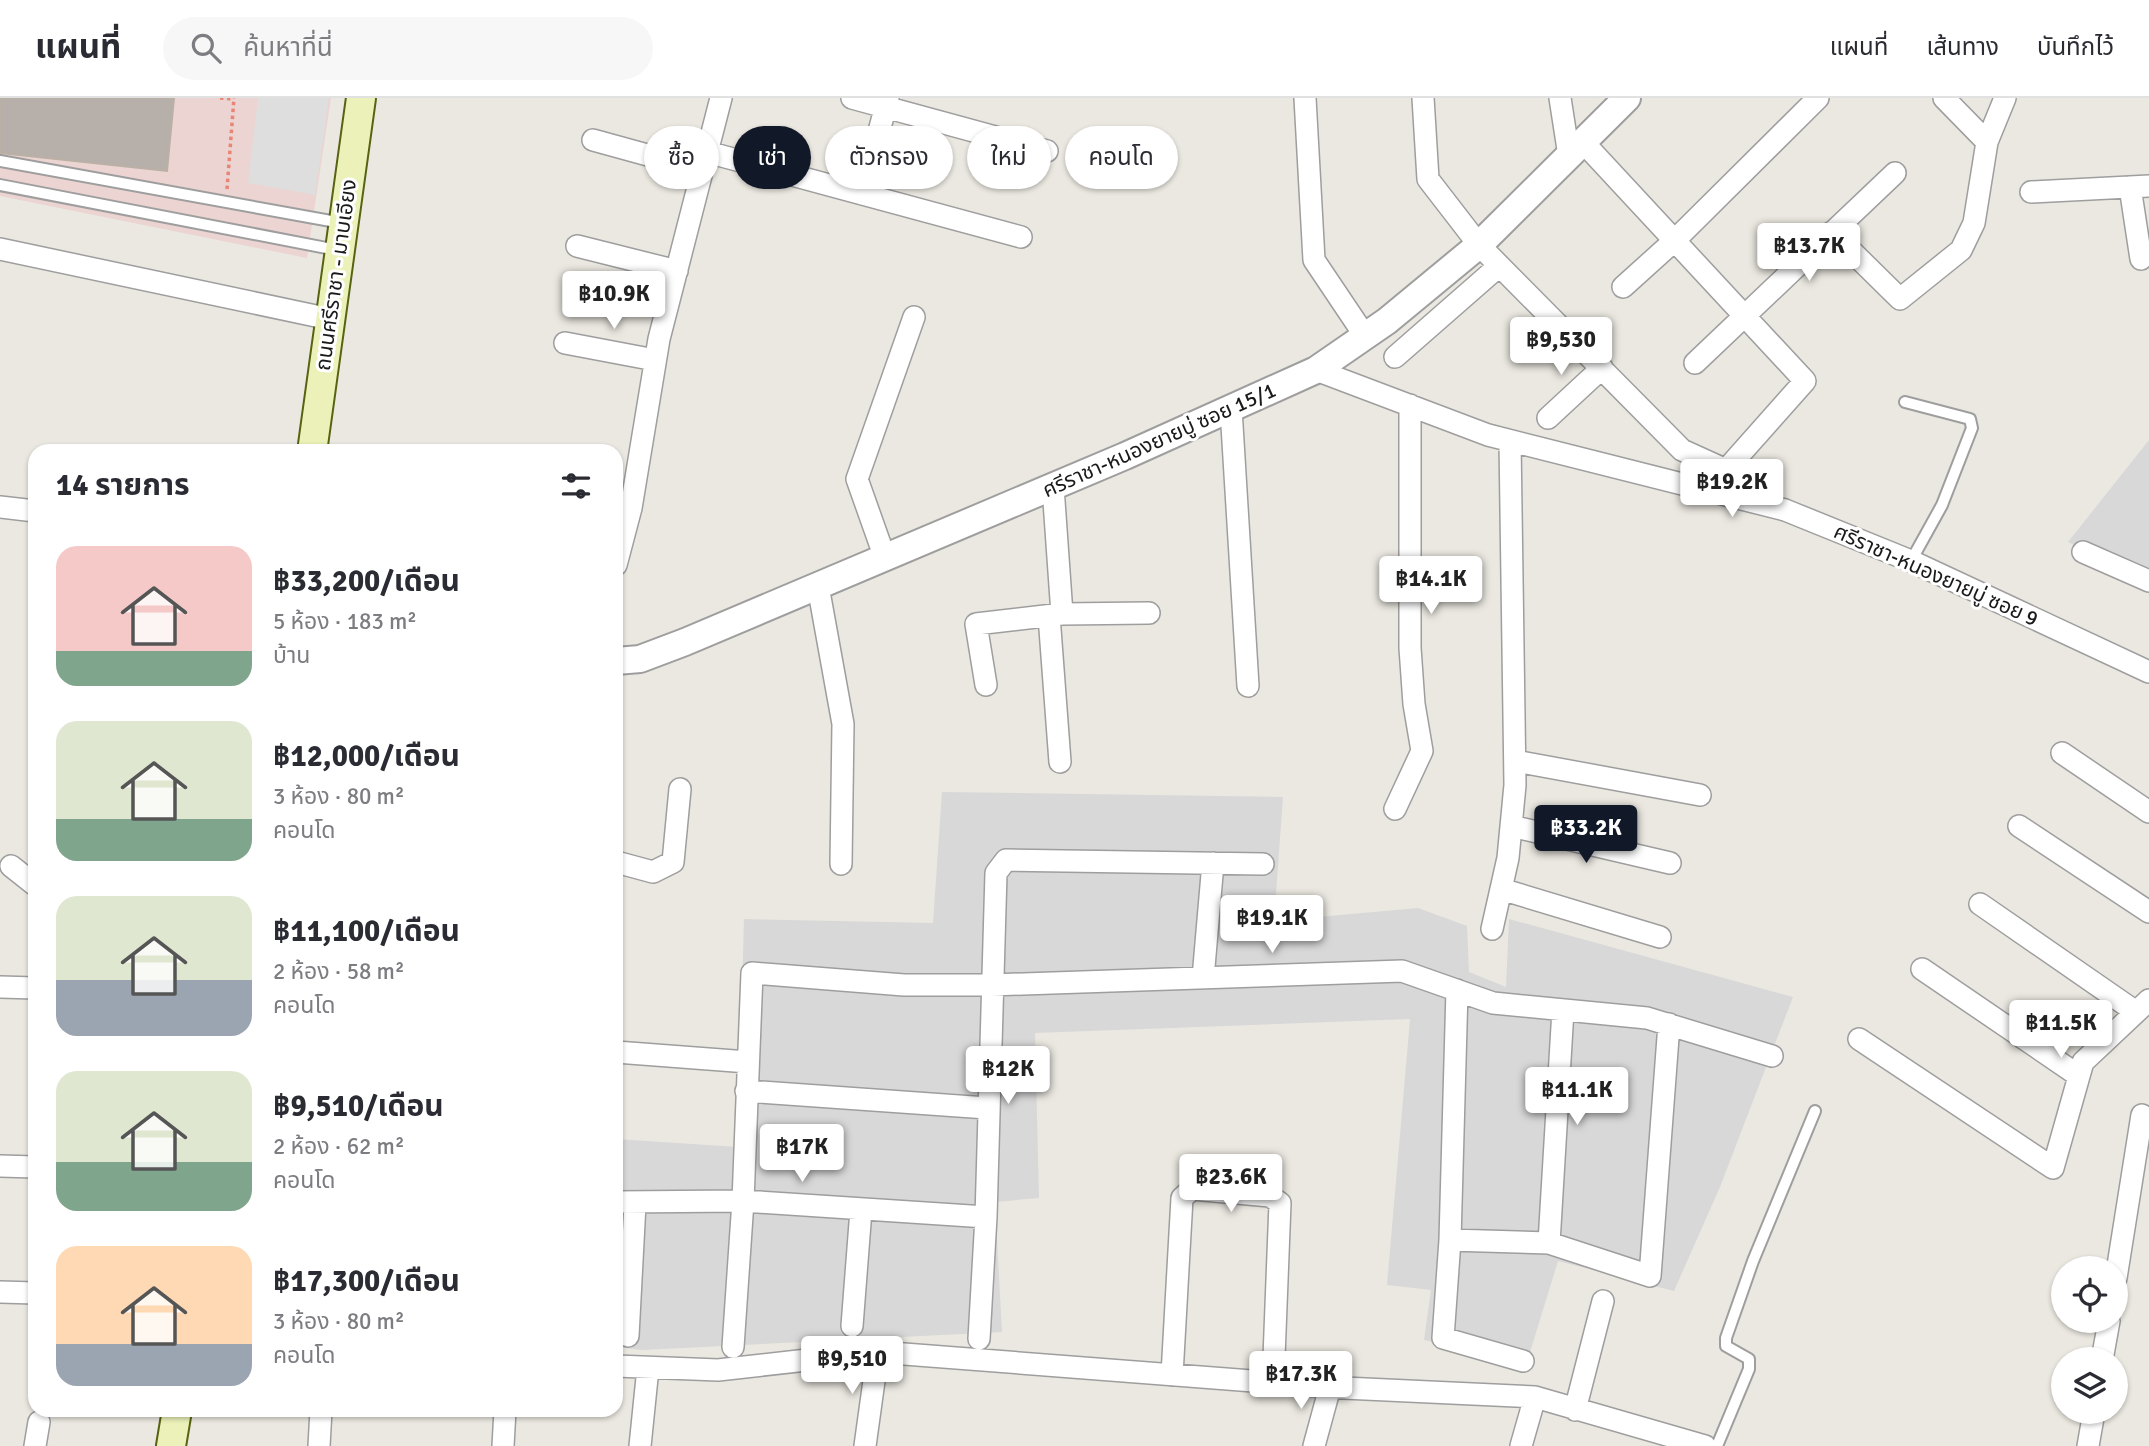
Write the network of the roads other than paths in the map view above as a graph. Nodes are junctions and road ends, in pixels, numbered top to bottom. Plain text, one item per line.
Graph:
1 (360, 98) edge
2 (720, 98) edge
3 (852, 98) edge
4 (1305, 98) edge
5 (1423, 98) edge
6 (1560, 98) edge
7 (1628, 98) edge
8 (1818, 98) edge
9 (1944, 98) edge
10 (2005, 98) edge
11 (887, 102) edge
12 (713, 126) edge
13 (967, 126) edge
14 (593, 140) dead end
15 (1987, 142) junction
16 (1576, 149) junction
17 (644, 150) edge
18 (0, 161) edge
19 (719, 164) edge
20 (1895, 173) dead end
21 (0, 184) edge
22 (2139, 186) edge
23 (698, 189) edge
24 (2031, 192) dead end
25 (862, 194) junction
26 (1832, 232) junction
27 (341, 237) junction
28 (1021, 237) dead end
29 (1674, 241) junction
30 (1479, 245) junction
31 (577, 246) dead end
32 (0, 248) edge
33 (2141, 260) dead end
34 (1499, 266) junction
35 (677, 271) junction
36 (1623, 286) dead end
37 (1744, 315) junction
38 (914, 317) dead end
39 (330, 319) junction
40 (1366, 336) junction
41 (565, 343) dead end
42 (1395, 357) dead end
43 (656, 360) junction
44 (1695, 363) dead end
45 (1602, 368) junction
46 (1316, 370) junction
47 (1905, 402) dead end
48 (1410, 405) junction
49 (1231, 409) junction
50 (1548, 418) dead end
51 (1510, 441) junction
52 (318, 444) edge
53 (1053, 488) junction
54 (0, 507) edge
55 (28, 510) edge
56 (623, 538) edge
57 (2083, 552) dead end
58 (886, 558) junction
59 (1911, 561) junction
60 (2149, 581) edge
61 (818, 586) junction
62 (1149, 613) dead end
63 (1055, 615) junction
64 (623, 660) edge
65 (2149, 672) edge
66 (986, 685) dead end
67 (1248, 685) dead end
68 (2062, 753) dead end
69 (1515, 761) junction
70 (1060, 762) dead end
71 (680, 789) dead end
72 (1700, 795) dead end
73 (1395, 809) dead end
74 (2149, 812) edge
75 (1511, 826) junction
76 (2019, 826) dead end
77 (1213, 863) junction
78 (1670, 863) dead end
79 (623, 864) edge
80 (841, 864) dead end
81 (1263, 864) dead end
82 (11, 866) dead end
83 (28, 879) edge
84 (1501, 889) junction
85 (1980, 904) dead end
86 (2149, 912) edge
87 (1492, 929) dead end
88 (1660, 937) dead end
89 (1922, 969) dead end
90 (1203, 978) junction
91 (992, 985) junction
92 (0, 987) edge
93 (28, 988) edge
94 (1457, 990) junction
95 (2142, 1006) edge
96 (1563, 1010) junction
97 (1668, 1024) junction
98 (1859, 1039) dead end
99 (623, 1053) edge
100 (1772, 1056) dead end
101 (748, 1062) junction
102 (2079, 1076) junction
103 (746, 1091) junction
104 (987, 1108) junction
105 (1815, 1111) dead end
106 (2142, 1115) dead end
107 (0, 1166) edge
108 (28, 1167) edge
109 (743, 1201) junction
110 (625, 1203) edge
111 (861, 1210) junction
112 (986, 1217) junction
113 (1450, 1240) junction
114 (1549, 1242) junction
115 (2120, 1256) edge
116 (0, 1292) edge
117 (28, 1293) edge
118 (1603, 1301) dead end
119 (852, 1326) dead end
120 (628, 1336) dead end
121 (978, 1339) dead end
122 (733, 1347) dead end
123 (878, 1352) junction
124 (1523, 1361) dead end
125 (623, 1366) edge
126 (648, 1368) junction
127 (1172, 1375) junction
128 (1273, 1383) junction
129 (1330, 1387) junction
130 (1535, 1397) junction
131 (1575, 1410) junction
132 (176, 1417) edge
133 (321, 1417) edge
134 (505, 1417) edge
135 (39, 1422) dead end
136 (2092, 1424) edge
137 (35, 1446) edge
138 (171, 1446) edge
139 (319, 1446) edge
140 (503, 1446) edge
141 (640, 1446) edge
142 (865, 1446) edge
143 (1314, 1446) edge
144 (1521, 1446) edge
145 (1705, 1446) edge
146 (1717, 1446) edge
147 (2088, 1446) edge

1 - 27 main road, ถนนศรีราชา - มาบเอียง
2 - 12 street
3 - 11 street
4 - 40 street
5 - 30 street
6 - 16 street
7 - 16 street, ศรีราชา-หนองยายบู่ ซอย 15/1
8 - 29 street
9 - 15 street
10 - 15 street
11 - 13 street
11 - 25 street
14 - 17 street
15 - 26 street
16 - 29 street
16 - 30 street, ศรีราชา-หนองยายบู่ ซอย 15/1
18 - 27 lane
19 - 25 street
20 - 26 street
21 - 27 lane
22 - 24 street
22 - 33 street
23 - 35 street
25 - 28 street
26 - 37 street
27 - 39 main road, ถนนศรีราชา - มาบเอียง
29 - 36 street
29 - 37 street
30 - 34 street
30 - 40 street, ศรีราชา-หนองยายบู่ ซอย 15/1
31 - 35 street
32 - 39 street
34 - 42 street
34 - 45 street
35 - 43 street
37 - 44 street
37 - 45 street
38 - 58 street
39 - 52 main road, ถนนศรีราชา - มาบเอียง
40 - 46 street, ศรีราชา-หนองยายบู่ ซอย 15/1
41 - 43 street
43 - 56 street
45 - 50 street
46 - 48 street, ศรีราชา-หนองยายบู่ ซอย 9
46 - 49 street, ศรีราชา-หนองยายบู่ ซอย 15/1
47 - 59 lane
48 - 51 street, ศรีราชา-หนองยายบู่ ซอย 9
48 - 73 street
49 - 53 street, ศรีราชา-หนองยายบู่ ซอย 15/1
49 - 67 street
51 - 59 street, ศรีราชา-หนองยายบู่ ซอย 9
51 - 69 street
53 - 58 street, ศรีราชา-หนองยายบู่ ซอย 15/1
53 - 63 street
54 - 55 street
57 - 60 street
58 - 61 street, ศรีราชา-หนองยายบู่ ซอย 15/1
59 - 65 street, ศรีราชา-หนองยายบู่ ซอย 9
61 - 64 street, ศรีราชา-หนองยายบู่ ซอย 15/1
61 - 80 street
62 - 63 street
63 - 66 street
63 - 70 street
68 - 74 street
69 - 72 street
69 - 75 street
71 - 79 street
75 - 78 street
75 - 84 street
76 - 86 street
77 - 81 street
77 - 90 street
77 - 91 street
82 - 83 street
84 - 87 street
84 - 88 street
85 - 95 street
89 - 102 street
90 - 91 street
90 - 94 street
91 - 101 street
91 - 104 street
92 - 93 street
94 - 96 street
94 - 113 street
95 - 102 street
96 - 97 street
96 - 114 street
97 - 100 street
97 - 114 street
98 - 102 street
99 - 101 street
101 - 103 street
103 - 104 street
103 - 109 street
104 - 112 street
105 - 146 lane
106 - 115 street
107 - 108 street
109 - 110 street
109 - 111 street
109 - 122 street
110 - 120 street
111 - 112 street
111 - 119 street
112 - 121 street
113 - 114 street
113 - 124 street
116 - 117 street
118 - 131 street
123 - 126 street
123 - 127 street
123 - 142 street
125 - 126 street
126 - 141 street
127 - 128 street
127 - 128 street
128 - 129 street
129 - 130 street
129 - 143 street
130 - 131 street
130 - 144 street
131 - 145 street
132 - 138 main road
133 - 139 street
134 - 140 street
135 - 137 street
136 - 147 street

